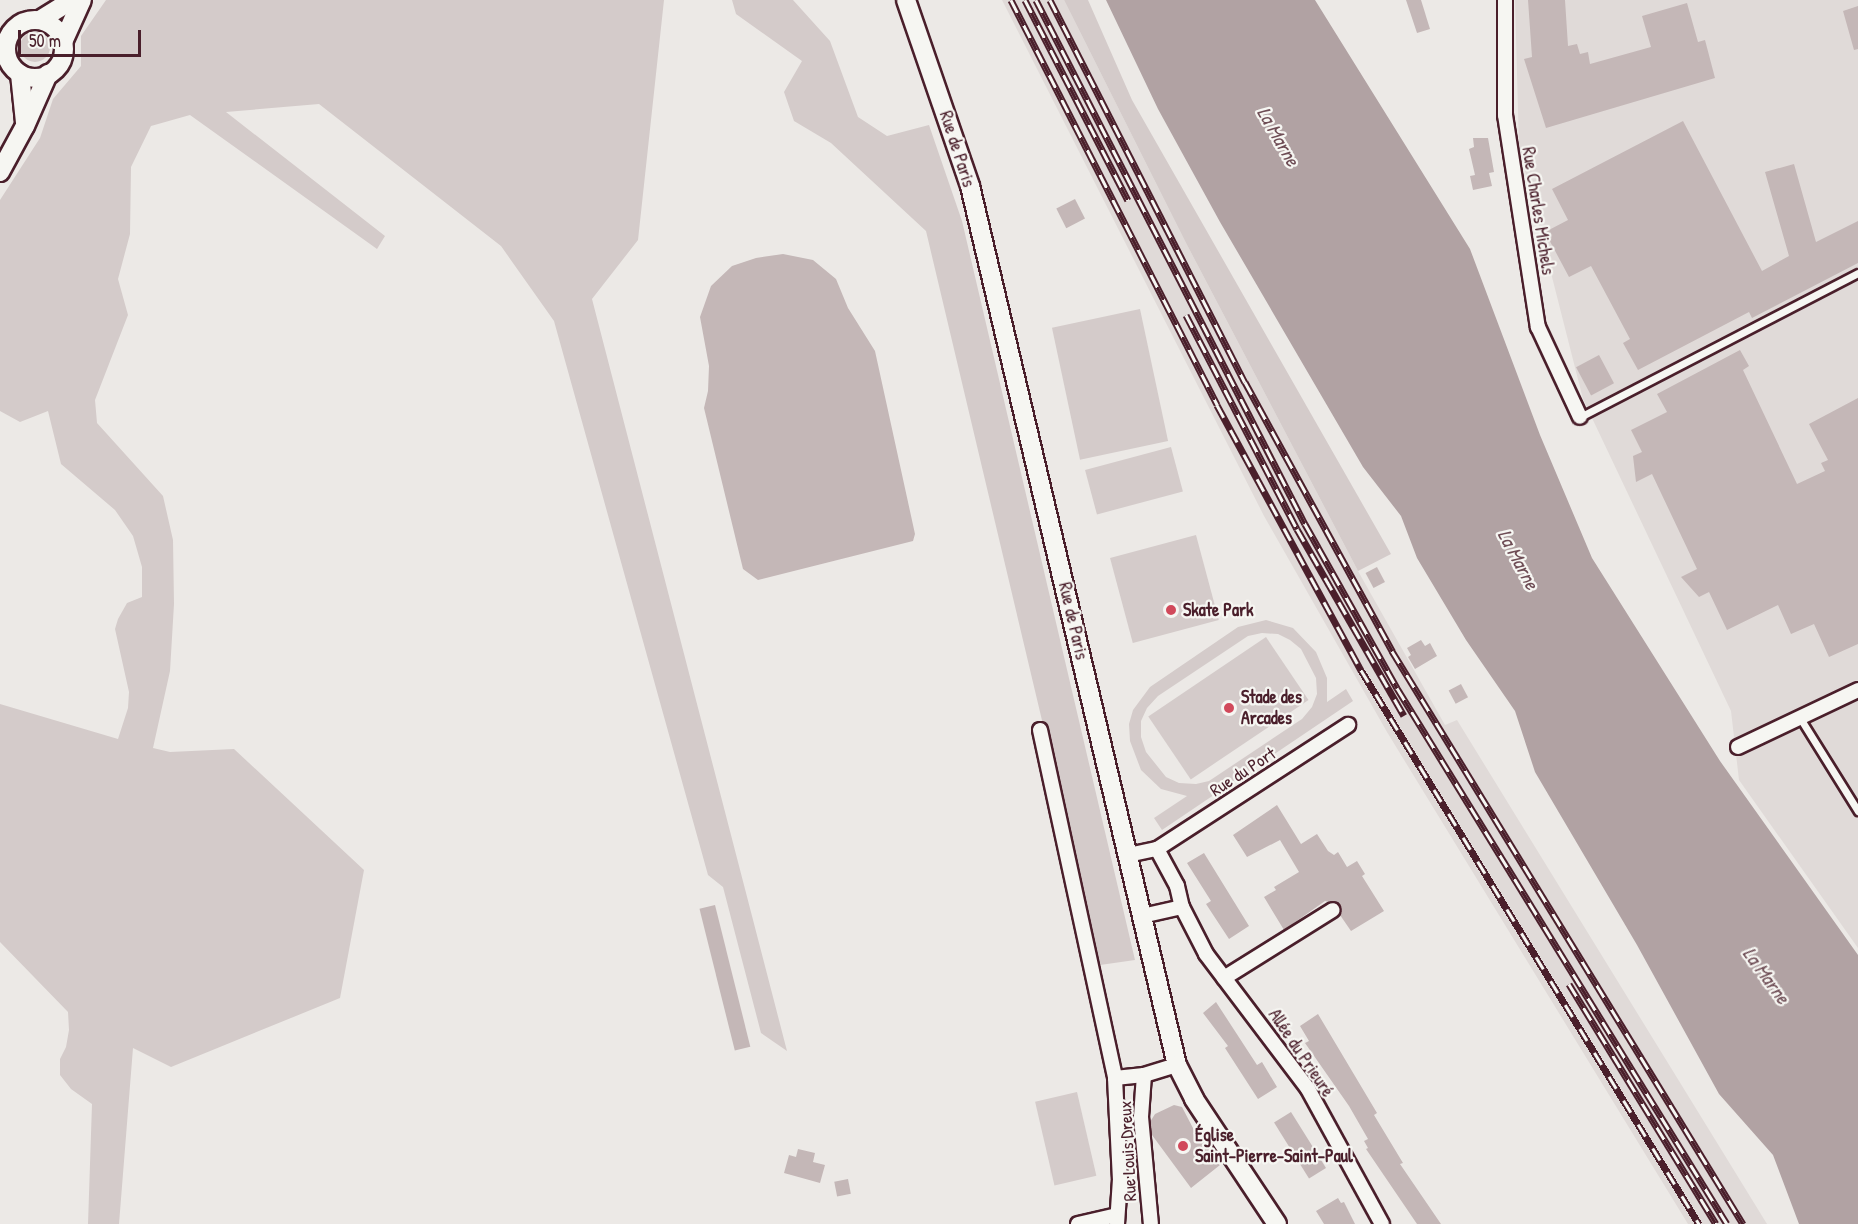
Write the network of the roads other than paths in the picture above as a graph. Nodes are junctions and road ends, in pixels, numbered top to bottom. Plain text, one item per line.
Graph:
1 (72, 0) edge
2 (82, 0) edge
3 (906, 0) edge
4 (1505, 0) edge
5 (0, 20) edge
6 (32, 21) junction
7 (63, 42) junction
8 (3, 46) edge
9 (20, 74) junction
10 (48, 74) junction
11 (25, 126) junction
12 (0, 172) edge
13 (1858, 273) edge
14 (1580, 417) joint
15 (1857, 692) edge
16 (1800, 718) junction
17 (1348, 725) dead end
18 (1040, 730) dead end
19 (1738, 747) dead end
20 (1858, 811) edge
21 (1156, 849) junction
22 (1128, 855) junction
23 (1182, 907) junction
24 (1333, 910) dead end
25 (1142, 916) junction
26 (1224, 978) junction
27 (1177, 1065) junction
28 (1144, 1075) junction
29 (1115, 1078) junction
30 (1117, 1219) edge
31 (1078, 1224) edge
32 (1151, 1224) edge
33 (1277, 1224) edge
34 (1383, 1224) edge

1 - 6 main road
2 - 7 main road
3 - 22 main road, Rue de Paris
4 - 14 street, Rue Charles Michels
5 - 6 main road
6 - 7 main road
6 - 8 main road
7 - 10 main road
8 - 9 main road
9 - 10 main road
9 - 11 main road
10 - 11 main road
11 - 12 main road
13 - 14 lane
15 - 16 street
16 - 19 street
16 - 20 lane
17 - 21 street, Rue du Port
18 - 29 street
21 - 22 street
21 - 23 street, Allée du Prieuré
22 - 25 main road, Rue de Paris
23 - 25 street
23 - 26 street, Allée du Prieuré
24 - 26 street
25 - 27 main road, Rue de Paris
26 - 34 street, Allée du Prieuré
27 - 28 street, Rue Louis Dreux
27 - 33 main road, Rue de Paris
28 - 29 street
28 - 32 street, Rue Louis Dreux
29 - 30 street
30 - 31 street

